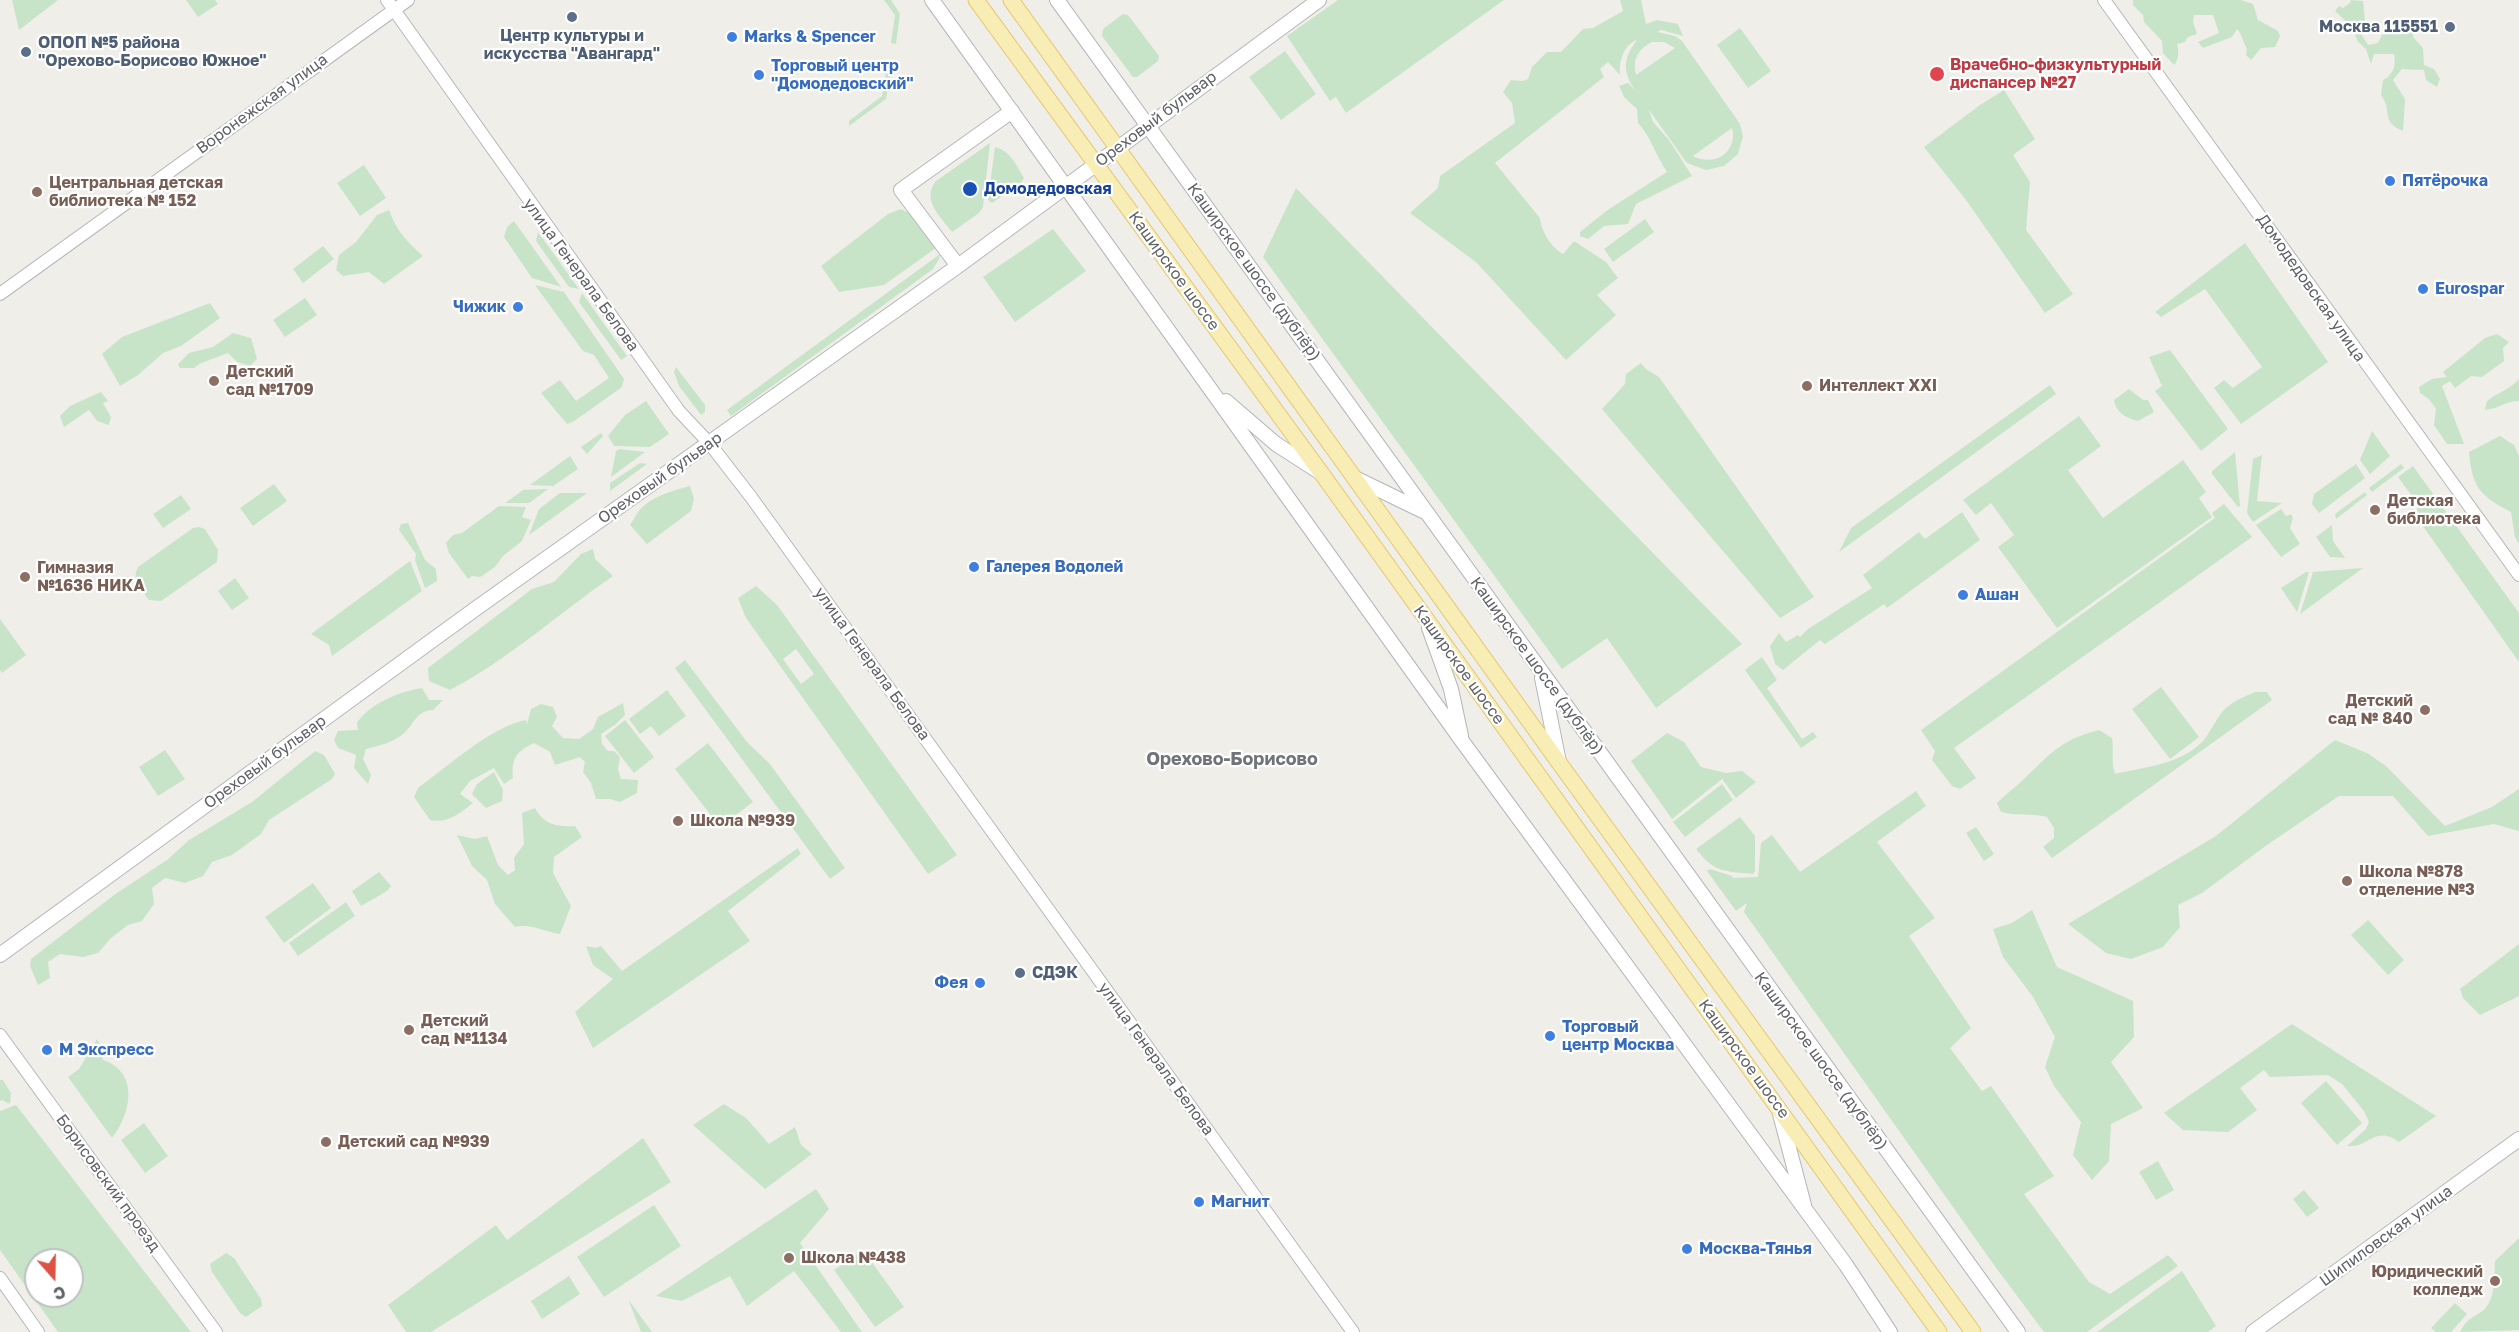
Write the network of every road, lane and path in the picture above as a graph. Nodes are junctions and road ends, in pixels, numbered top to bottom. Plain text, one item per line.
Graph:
1 (408, 0) edge
2 (932, 0) edge
3 (976, 0) edge
4 (1011, 0) edge
5 (1057, 0) edge
6 (1319, 0) edge
7 (2104, 0) edge
8 (390, 5) edge
9 (1012, 111) junction
10 (1149, 125) junction
11 (1117, 148) junction
12 (1095, 164) junction
13 (1066, 185) junction
14 (958, 266) junction
15 (0, 294) edge
16 (1209, 386) junction
17 (710, 444) junction
18 (1322, 474) junction
19 (1355, 478) junction
20 (1426, 512) junction
21 (2519, 575) edge
22 (1426, 619) junction
23 (1538, 668) junction
24 (1462, 741) junction
25 (1560, 764) junction
26 (0, 955) edge
27 (0, 1035) edge
28 (1778, 1106) junction
29 (2519, 1139) edge
30 (1807, 1214) junction
31 (0, 1278) edge
32 (38, 1332) edge
33 (216, 1332) edge
34 (1353, 1332) edge
35 (1890, 1332) edge
36 (1939, 1332) edge
37 (1973, 1332) edge
38 (2018, 1332) edge
39 (2253, 1332) edge

1 - 8 street, Воронежская улица
2 - 9 main road
3 - 12 main road, Каширское шоссе
4 - 11 main road, Каширское шоссе
5 - 10 main road, Каширское шоссе (дублёр)
6 - 10 main road, Ореховый бульвар
7 - 21 street, Домодедовская улица
8 - 15 street, Воронежская улица
8 - 17 street, улица Генерала Белова
9 - 13 main road
9 - 14 main road
10 - 11 main road, Ореховый бульвар
10 - 20 main road, Каширское шоссе (дублёр)
11 - 12 main road, Ореховый бульвар
11 - 19 main road, Каширское шоссе
12 - 13 main road, Ореховый бульвар
12 - 18 main road, Каширское шоссе
13 - 14 main road, Ореховый бульвар
13 - 16 main road
14 - 17 main road, Ореховый бульвар
16 - 18 main road
16 - 24 main road
17 - 26 main road, Ореховый бульвар
17 - 34 street, улица Генерала Белова
18 - 22 main road, Каширское шоссе
19 - 20 main road
19 - 25 main road, Каширское шоссе
20 - 23 main road, Каширское шоссе (дублёр)
22 - 24 main road
22 - 28 main road, Каширское шоссе
23 - 25 main road
23 - 38 main road, Каширское шоссе (дублёр)
24 - 30 main road
25 - 37 main road, Каширское шоссе
27 - 33 street, Борисовский проезд
28 - 30 main road
28 - 36 main road, Каширское шоссе
29 - 39 main road, Шипиловская улица
30 - 35 main road
31 - 32 street

